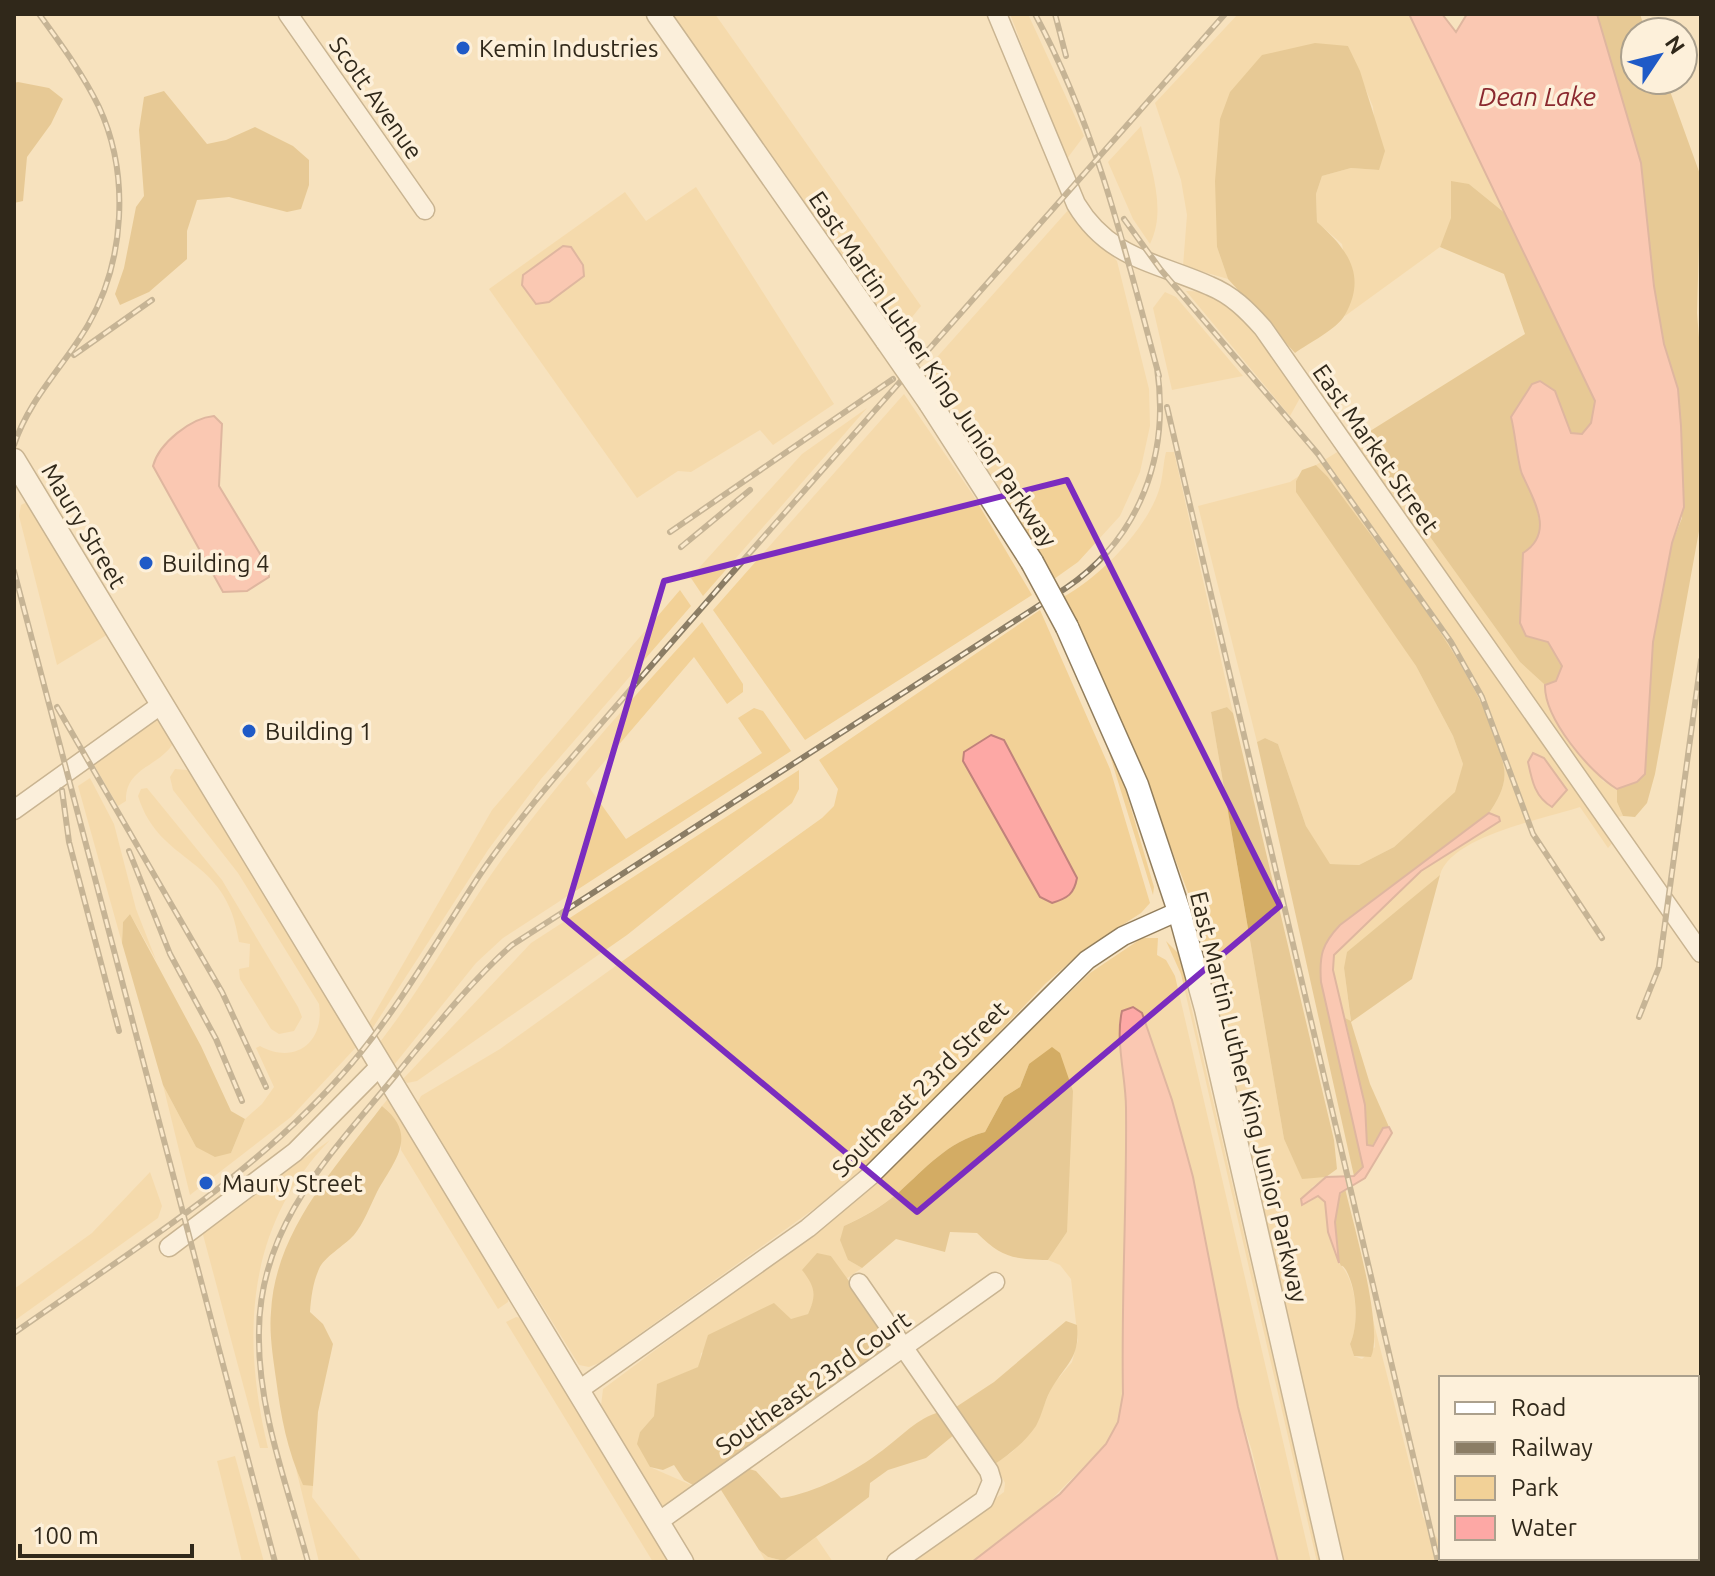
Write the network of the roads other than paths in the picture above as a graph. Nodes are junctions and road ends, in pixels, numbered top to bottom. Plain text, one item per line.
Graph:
1 (288, 14) edge
2 (658, 14) edge
3 (997, 14) edge
4 (425, 210) dead end
5 (14, 460) edge
6 (162, 704) junction
7 (14, 810) edge
8 (1179, 911) junction
9 (1701, 953) edge
10 (381, 1065) junction
11 (169, 1247) dead end
12 (995, 1282) dead end
13 (859, 1283) dead end
14 (904, 1348) junction
15 (579, 1390) junction
16 (658, 1522) junction
17 (682, 1562) edge
18 (896, 1562) edge
19 (1332, 1562) edge

1 - 4 street, Scott Avenue
2 - 8 main road, East Martin Luther King Junior Parkway, bridge
3 - 9 street, East Market Street
5 - 6 main road, Maury Street
6 - 7 street
6 - 10 main road, Maury Street
8 - 15 street, Southeast 23rd Street
8 - 19 main road, East Martin Luther King Junior Parkway
10 - 11 street
10 - 15 main road, Maury Street
12 - 14 street, Southeast 23rd Court
13 - 14 street
14 - 16 street, Southeast 23rd Court
14 - 18 street
15 - 16 main road, Maury Street
16 - 17 main road, Maury Street

